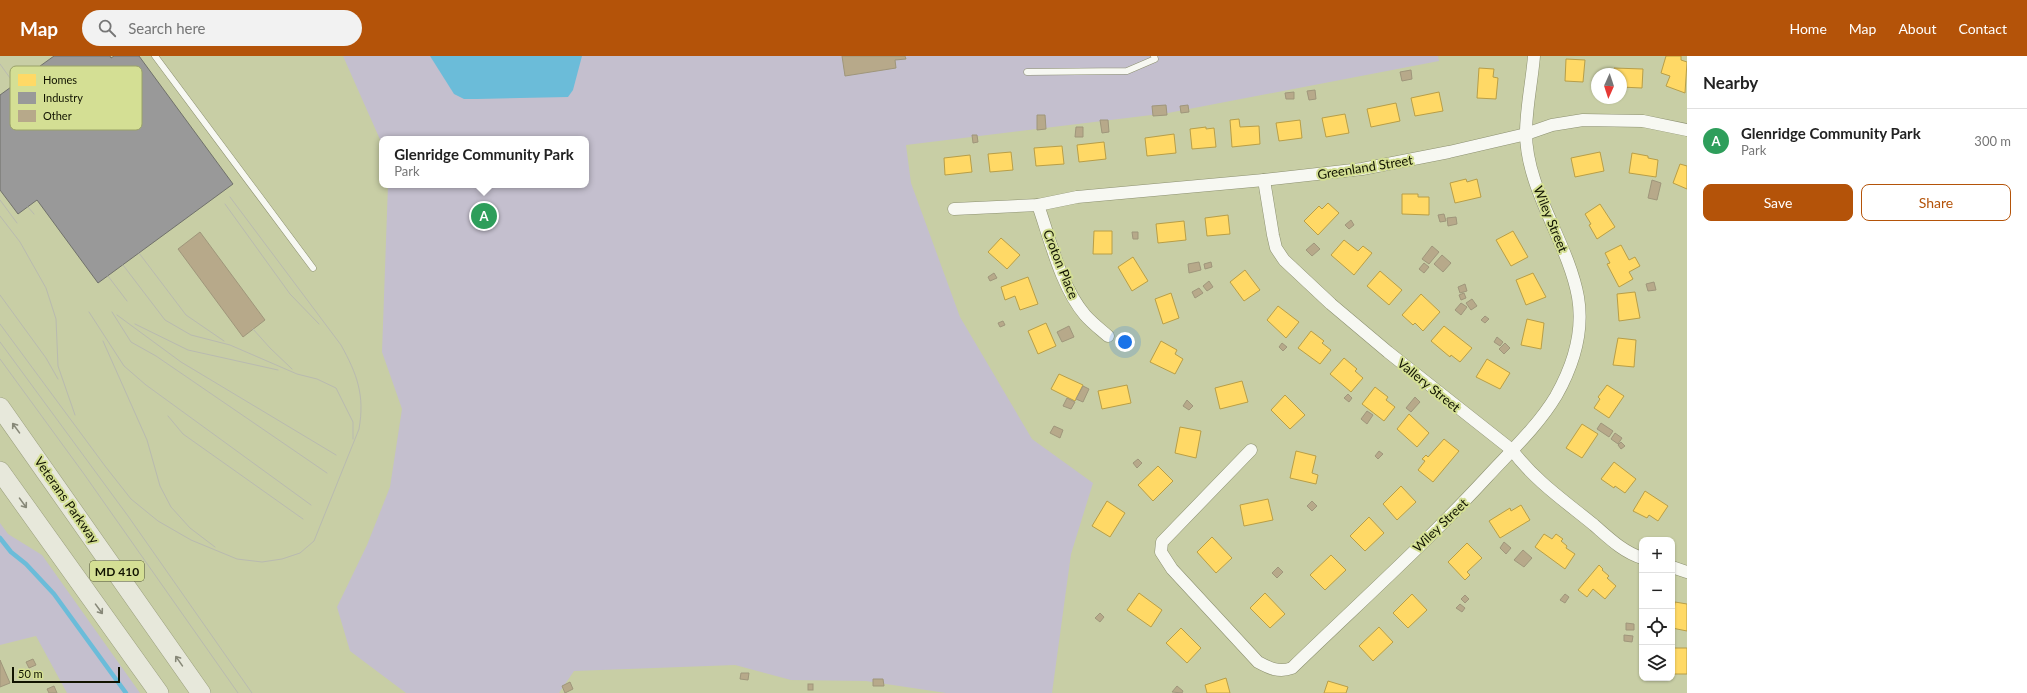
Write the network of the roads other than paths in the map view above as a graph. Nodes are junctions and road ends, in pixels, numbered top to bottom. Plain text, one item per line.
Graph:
1 (155, 56) edge
2 (1154, 56) edge
3 (1534, 56) edge
4 (1027, 72) dead end
5 (1687, 130) edge
6 (1526, 134) junction
7 (1264, 180) junction
8 (1038, 205) junction
9 (954, 210) dead end
10 (313, 268) dead end
11 (1108, 336) dead end
12 (0, 407) edge
13 (1251, 450) dead end
14 (1512, 450) junction
15 (0, 471) edge
16 (1639, 557) edge
17 (1675, 568) edge
18 (1687, 572) edge
19 (159, 693) edge
20 (201, 693) edge

1 - 10 lane
2 - 4 lane
3 - 6 street, Wiley Street
5 - 6 street, Greenland Street
6 - 7 street, Greenland Street
6 - 14 street, Wiley Street
7 - 8 street, Greenland Street
7 - 14 street, Vallery Street
8 - 9 street, Greenland Street
8 - 11 street, Croton Place
20 -> 12 main road, Veterans Parkway / MD 410
13 - 14 street, Wiley Street
14 - 16 street, Vallery Street
15 -> 19 main road, MD 410
17 - 18 street

